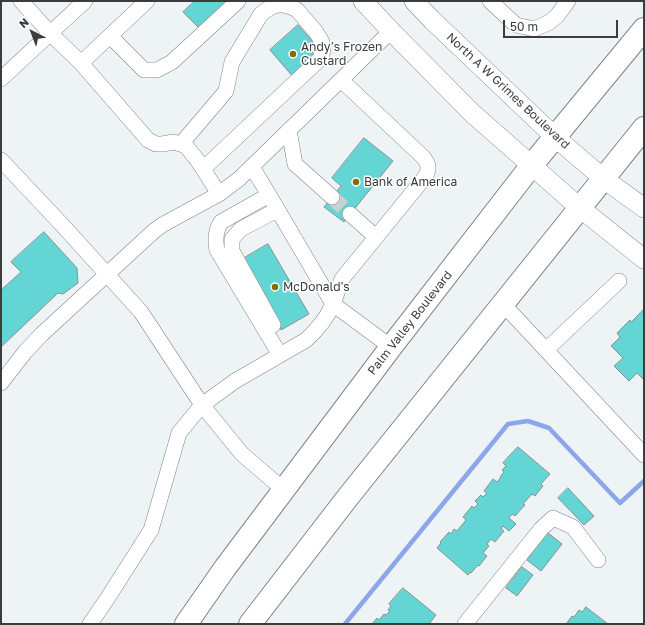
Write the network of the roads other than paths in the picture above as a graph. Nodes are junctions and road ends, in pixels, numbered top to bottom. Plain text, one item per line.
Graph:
1 (21, 1) edge
2 (85, 1) edge
3 (147, 1) edge
4 (238, 1) edge
5 (363, 1) edge
6 (414, 1) edge
7 (490, 1) edge
8 (568, 1) edge
9 (644, 29) edge
10 (391, 31) junction
11 (50, 33) junction
12 (110, 36) junction
13 (81, 63) junction
14 (1, 79) edge
15 (341, 80) junction
16 (644, 128) edge
17 (289, 130) junction
18 (555, 137) junction
19 (180, 144) junction
20 (1, 160) edge
21 (531, 166) junction
22 (252, 167) junction
23 (204, 169) junction
24 (604, 179) junction
25 (219, 194) junction
26 (269, 195) junction
27 (332, 197) tunnel mouth
28 (580, 208) junction
29 (644, 208) edge
30 (277, 210) junction
31 (350, 214) tunnel mouth
32 (376, 237) junction
33 (644, 259) edge
34 (107, 274) junction
35 (619, 281) dead end
36 (333, 304) junction
37 (503, 304) junction
38 (391, 347) junction
39 (546, 350) junction
40 (284, 353) junction
41 (1, 383) edge
42 (202, 405) junction
43 (641, 452) edge
44 (284, 490) junction
45 (598, 560) dead end
46 (225, 568) junction
47 (90, 624) edge
48 (186, 624) edge
49 (203, 624) edge
50 (250, 624) edge
51 (465, 624) edge

1 - 11 lane
2 - 11 lane
3 - 12 lane
4 - 12 lane
5 - 10 main road
6 - 18 main road, North A W Grimes Boulevard
7 - 8 lane
9 - 18 highway, Palm Valley Boulevard
10 - 15 lane
10 - 21 main road
11 - 13 lane
11 - 14 lane
12 - 13 lane
13 - 19 lane
15 - 17 lane
15 - 32 lane
16 - 24 highway
17 - 22 lane
17 - 27 lane
18 - 21 highway, Palm Valley Boulevard
18 - 24 main road, North A W Grimes Boulevard
19 - 23 lane
19 - 23 lane
20 - 34 lane
21 - 28 main road
21 - 38 highway, Palm Valley Boulevard
22 - 25 lane
22 - 26 lane
23 - 25 lane
24 - 28 highway
24 - 29 main road, North A W Grimes Boulevard
25 - 34 lane
26 - 30 lane
26 - 40 lane
28 - 33 main road
28 - 37 highway
30 - 36 lane
30 - 40 lane
31 - 32 lane
32 - 36 lane
34 - 41 lane
34 - 42 lane
35 - 39 lane
36 - 38 lane
36 - 40 lane
37 - 39 lane
37 - 50 highway
38 - 44 highway, Palm Valley Boulevard
39 - 43 lane
40 - 42 lane
42 - 44 lane
42 - 47 lane
44 - 46 highway, Palm Valley Boulevard
45 - 51 lane
46 - 48 highway, Palm Valley Boulevard
46 - 49 highway

